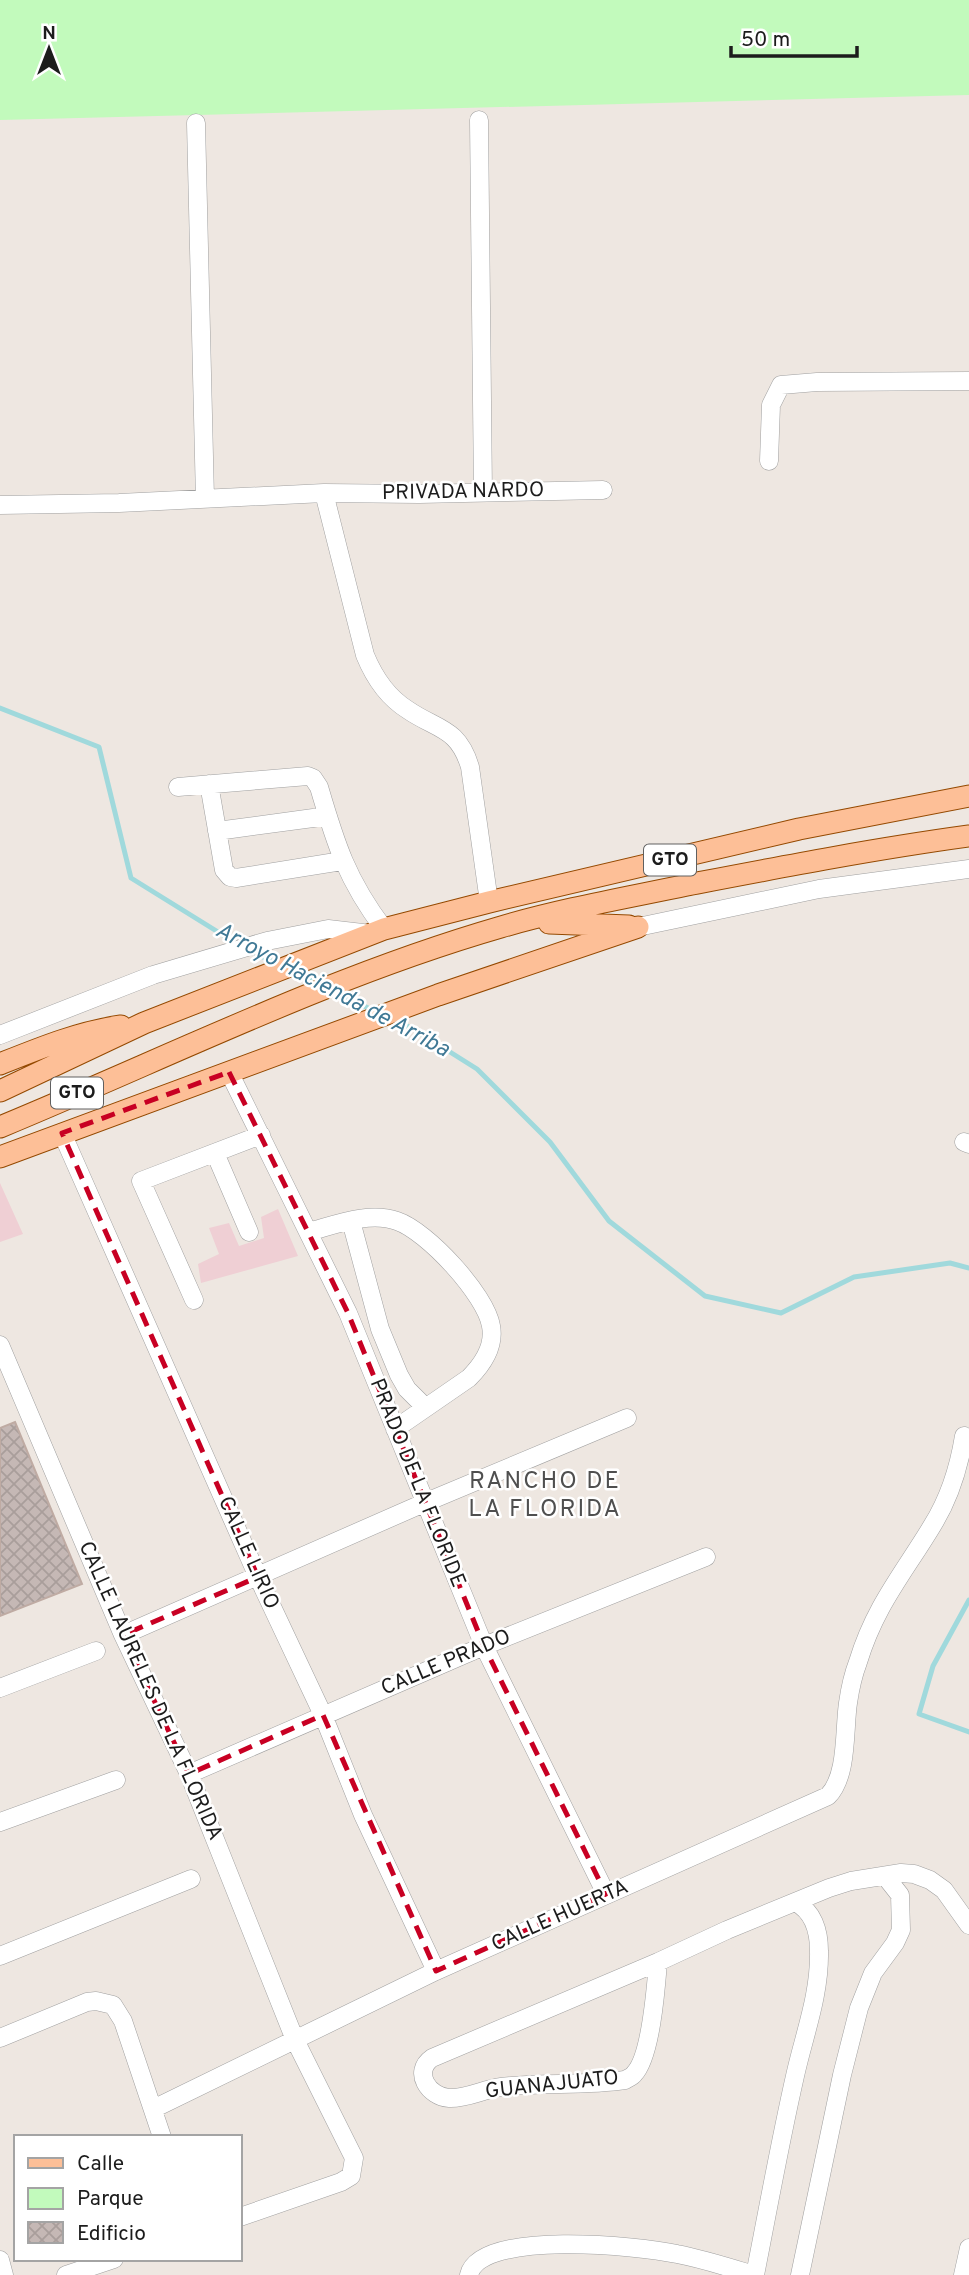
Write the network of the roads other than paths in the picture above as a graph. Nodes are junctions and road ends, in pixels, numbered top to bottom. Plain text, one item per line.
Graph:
1 (479, 120) dead end
2 (197, 122) dead end
3 (969, 381) edge
4 (769, 461) dead end
5 (603, 490) dead end
6 (324, 493) junction
7 (483, 493) junction
8 (205, 499) junction
9 (0, 506) edge
10 (209, 784) junction
11 (178, 787) dead end
12 (969, 796) edge
13 (328, 816) junction
14 (217, 831) junction
15 (969, 836) edge
16 (342, 861) junction
17 (969, 869) edge
18 (489, 902) junction
19 (524, 921) junction
20 (638, 927) junction
21 (379, 931) junction
22 (144, 1023) junction
23 (0, 1035) edge
24 (0, 1063) edge
25 (229, 1072) junction
26 (0, 1091) edge
27 (0, 1127) edge
28 (62, 1133) junction
29 (261, 1135) junction
30 (215, 1153) junction
31 (0, 1157) edge
32 (351, 1221) junction
33 (249, 1232) dead end
34 (308, 1232) junction
35 (194, 1300) dead end
36 (0, 1345) edge
37 (425, 1407) junction
38 (627, 1418) dead end
39 (395, 1429) junction
40 (964, 1436) dead end
41 (424, 1503) junction
42 (706, 1557) dead end
43 (258, 1577) junction
44 (123, 1635) junction
45 (484, 1646) junction
46 (96, 1651) dead end
47 (0, 1688) edge
48 (323, 1715) junction
49 (189, 1774) junction
50 (116, 1780) dead end
51 (0, 1822) edge
52 (885, 1876) junction
53 (191, 1880) dead end
54 (606, 1894) junction
55 (795, 1902) junction
56 (969, 1925) edge
57 (0, 1956) edge
58 (658, 1962) junction
59 (436, 1971) junction
60 (0, 2038) edge
61 (295, 2040) junction
62 (153, 2109) junction
63 (161, 2135) edge
64 (242, 2216) edge
65 (969, 2248) edge
66 (0, 2260) edge
67 (108, 2261) edge
68 (4, 2275) edge
69 (66, 2275) edge
70 (469, 2275) edge
71 (755, 2275) edge
72 (800, 2275) edge
73 (963, 2275) edge

1 - 7 street
2 - 8 street
3 - 4 street
5 - 7 street, PRIVADA NARDO
6 - 7 street, PRIVADA NARDO
6 - 8 street, PRIVADA NARDO
6 - 18 street
8 - 9 street, PRIVADA NARDO
10 - 11 street
10 - 13 street
10 - 14 street
12 - 18 main road, GTO
13 - 14 street
13 - 16 street
14 - 16 street
15 - 19 main road, GTO
16 - 21 street
17 - 20 street
18 - 21 main road, GTO
19 - 20 main road
19 - 27 main road, GTO
20 - 25 main road
21 - 22 main road, GTO
21 - 23 street
22 - 24 main road
22 - 26 main road, GTO
25 - 28 main road
25 - 29 street, PRADO DE LA FLORIDE
28 - 31 main road
28 - 43 street, CALLE LIRIO
29 - 30 street
29 - 34 street, PRADO DE LA FLORIDE
30 - 33 street
30 - 35 street
32 - 34 street
32 - 37 street
32 - 37 street
34 - 39 street, PRADO DE LA FLORIDE
36 - 44 street, CALLE LAURELES DE LA FLORIDA
37 - 39 street
38 - 41 street
39 - 41 street, PRADO DE LA FLORIDE
40 - 54 street, CALLE HUERTA
41 - 43 street
41 - 45 street, PRADO DE LA FLORIDE
42 - 45 street, CALLE PRADO
43 - 44 street
43 - 48 street, CALLE LIRIO
44 - 49 street, CALLE LAURELES DE LA FLORIDA
45 - 48 street, CALLE PRADO
45 - 54 street, PRADO DE LA FLORIDE
46 - 47 street
48 - 49 street, CALLE PRADO
48 - 59 street, CALLE LIRIO
49 - 61 street, CALLE LAURELES DE LA FLORIDA
50 - 51 street
52 - 55 street, GUANAJUATO
52 - 56 street, GUANAJUATO
52 - 72 street
53 - 57 street
54 - 59 street, CALLE HUERTA
55 - 58 street, GUANAJUATO
55 - 71 street
58 - 58 street, GUANAJUATO
59 - 61 street, CALLE HUERTA
60 - 62 street
61 - 62 street, CALLE HUERTA
61 - 64 street, CALLE LAURELES DE LA FLORIDA
62 - 63 street
65 - 73 street
66 - 68 street
67 - 69 street
70 - 71 street

